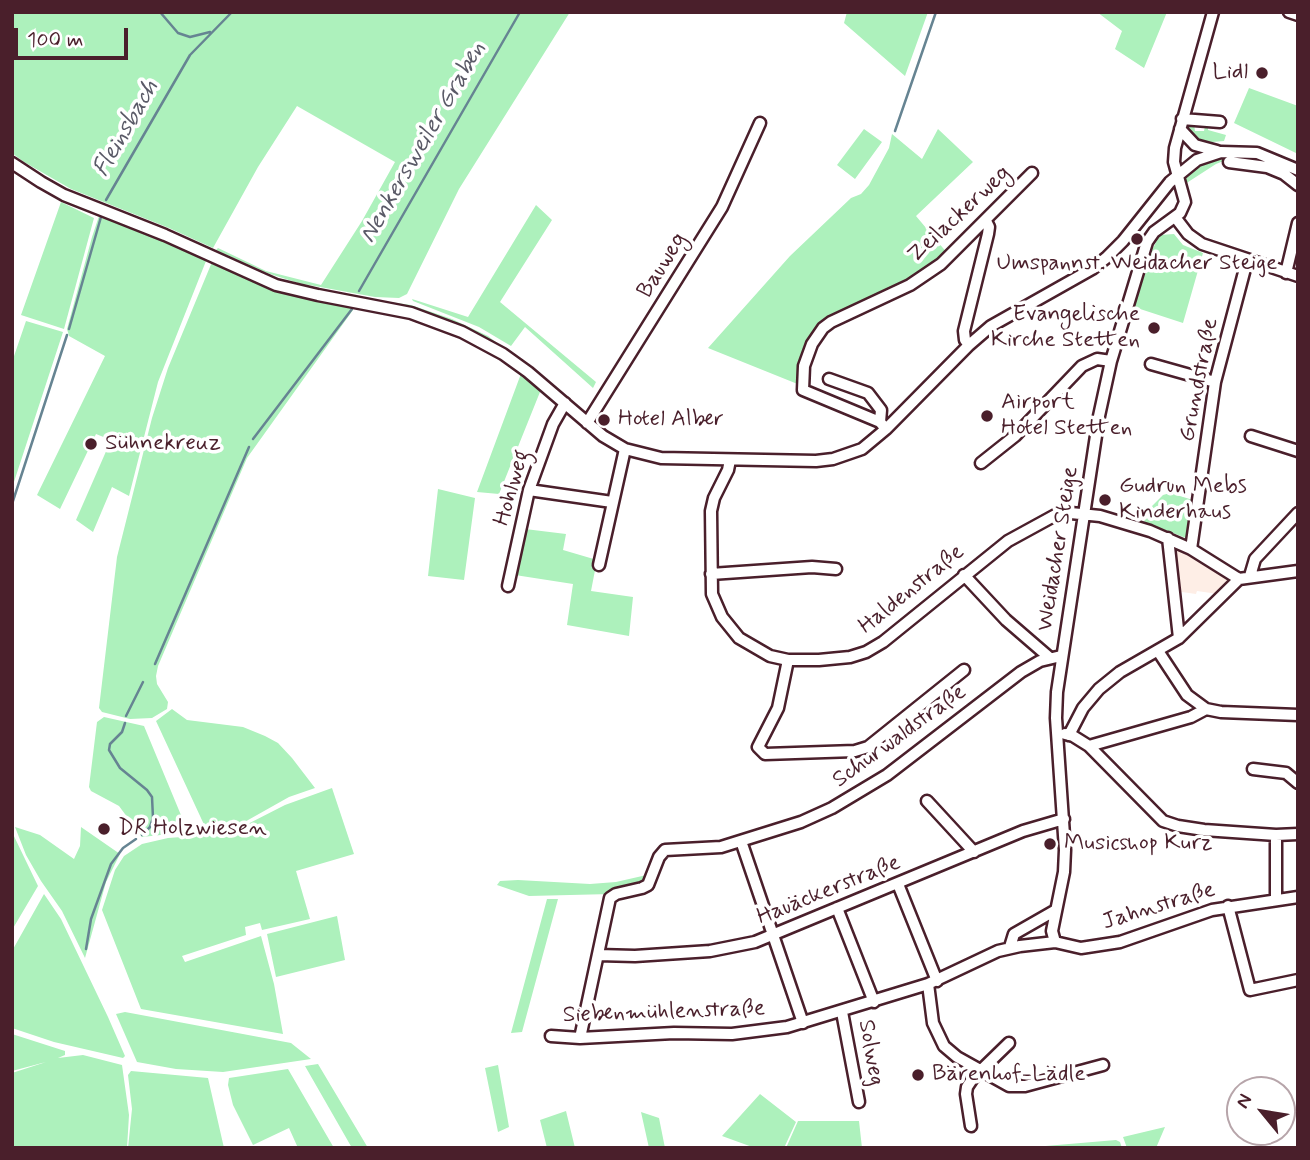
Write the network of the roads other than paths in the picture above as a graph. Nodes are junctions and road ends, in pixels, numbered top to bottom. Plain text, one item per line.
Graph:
1 (1213, 12) edge
2 (1289, 12) edge
3 (1298, 15) edge
4 (1220, 122) dead end
5 (760, 123) dead end
6 (1181, 124) junction
7 (1221, 152) junction
8 (1229, 162) dead end
9 (12, 163) edge
10 (1298, 169) edge
11 (1032, 173) dead end
12 (1177, 176) junction
13 (1298, 185) edge
14 (1175, 217) junction
15 (986, 222) junction
16 (1298, 223) edge
17 (1247, 261) junction
18 (1286, 272) junction
19 (1298, 276) edge
20 (969, 345) junction
21 (1111, 361) junction
22 (1151, 364) dead end
23 (829, 379) dead end
24 (1214, 382) junction
25 (565, 403) junction
26 (587, 423) junction
27 (883, 425) junction
28 (1251, 436) dead end
29 (625, 449) junction
30 (1298, 450) edge
31 (730, 460) junction
32 (981, 463) dead end
33 (529, 490) junction
34 (612, 502) junction
35 (1083, 513) junction
36 (1298, 513) edge
37 (1168, 538) junction
38 (1191, 549) junction
39 (599, 565) dead end
40 (836, 569) dead end
41 (1298, 571) edge
42 (711, 574) junction
43 (964, 575) junction
44 (1250, 576) junction
45 (1239, 579) junction
46 (508, 586) dead end
47 (1179, 638) junction
48 (1158, 651) junction
49 (1061, 656) junction
50 (1050, 658) junction
51 (788, 660) junction
52 (964, 670) dead end
53 (1206, 709) junction
54 (1298, 715) edge
55 (1057, 734) junction
56 (1069, 734) junction
57 (1089, 746) junction
58 (1253, 769) dead end
59 (1298, 783) edge
60 (926, 801) dead end
61 (1064, 819) junction
62 (1298, 834) edge
63 (1276, 835) junction
64 (741, 841) junction
65 (974, 852) junction
66 (898, 884) junction
67 (1298, 897) edge
68 (1276, 900) junction
69 (1228, 906) junction
70 (837, 908) junction
71 (1056, 911) junction
72 (773, 935) junction
73 (1055, 942) junction
74 (1010, 947) junction
75 (598, 955) junction
76 (1298, 980) edge
77 (932, 982) junction
78 (874, 1002) junction
79 (842, 1012) junction
80 (803, 1023) junction
81 (551, 1036) dead end
82 (580, 1038) junction
83 (1009, 1043) dead end
84 (1103, 1065) dead end
85 (980, 1070) junction
86 (859, 1102) dead end
87 (971, 1126) dead end

1 - 6 street
2 - 3 street
4 - 6 street
5 - 26 street, Bauweg
6 - 7 street
6 - 12 street
7 - 10 street
7 - 12 street
8 - 13 street
9 - 25 street
11 - 15 street, Zeilackerweg
12 - 14 street
12 - 20 street
14 - 17 street
14 - 21 street, Weidacher Steige
15 - 20 street
15 - 27 street, Zeilackerweg
16 - 18 street
17 - 18 street
17 - 24 street, Grundstraße
18 - 19 street
20 - 27 street
21 - 32 street
21 - 35 street, Weidacher Steige
22 - 24 street
23 - 27 street
24 - 38 street, Grundstraße
25 - 26 street
25 - 33 street, Hohlweg
26 - 29 street
27 - 31 street
28 - 30 street
29 - 31 street
29 - 34 street
31 - 42 street, Haldenstraße
33 - 34 street
33 - 46 street, Hohlweg
34 - 39 street
35 - 37 street
35 - 43 street, Haldenstraße
35 - 49 street, Weidacher Steige
36 - 44 street
37 - 38 street
37 - 47 street
38 - 45 street
40 - 42 street
41 - 44 street
42 - 51 street, Haldenstraße
43 - 50 street
43 - 51 street, Haldenstraße
44 - 45 street
45 - 47 street
47 - 48 street
48 - 53 street
48 - 56 street
49 - 50 street, Schurwaldstraße
49 - 55 street, Weidacher Steige
50 - 64 street, Schurwaldstraße
51 - 52 street
53 - 54 street
53 - 57 street
55 - 56 street
55 - 61 street, Weidacher Steige
56 - 57 street
57 - 63 street
58 - 59 street
60 - 65 street
61 - 65 street, Hauäckerstraße
61 - 71 street, Weidacher Steige
62 - 63 street
63 - 68 street
64 - 72 street
64 - 75 street, Schurwaldstraße
65 - 66 street, Hauäckerstraße
66 - 70 street, Hauäckerstraße
66 - 77 street
67 - 68 street, Jahnstraße
68 - 69 street, Jahnstraße
69 - 73 street, Jahnstraße
69 - 76 street
70 - 72 street, Hauäckerstraße
70 - 78 street
71 - 73 street, Weidacher Steige
71 - 74 street
72 - 75 street, Hauäckerstraße
72 - 80 street
73 - 74 street, Jahnstraße
74 - 77 street, Siebenmühlenstraße
75 - 82 street
77 - 78 street, Siebenmühlenstraße
77 - 85 street
78 - 79 street, Siebenmühlenstraße
79 - 80 street, Siebenmühlenstraße
79 - 86 street, Solweg
80 - 82 street, Siebenmühlenstraße
81 - 82 street, Siebenmühlenstraße
83 - 85 street
84 - 85 street
85 - 87 street

